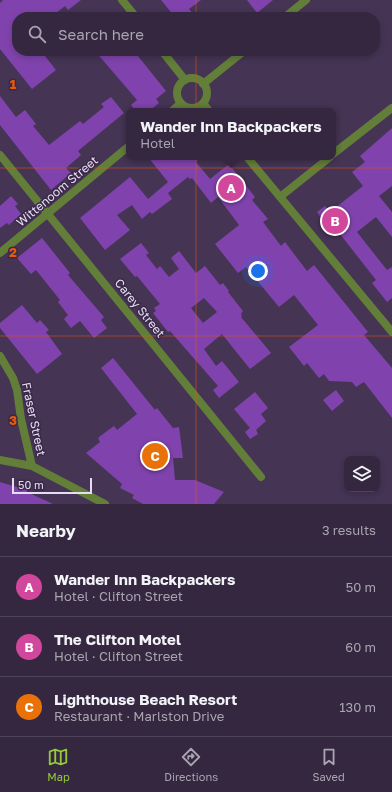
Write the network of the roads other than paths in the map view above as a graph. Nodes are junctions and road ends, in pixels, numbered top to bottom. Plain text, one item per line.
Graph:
1 (122, 0) edge
2 (306, 0) edge
3 (132, 12) edge
4 (291, 12) edge
5 (166, 56) edge
6 (238, 56) edge
7 (185, 80) junction
8 (203, 84) junction
9 (181, 103) junction
10 (203, 103) junction
11 (175, 108) edge
12 (207, 108) edge
13 (392, 108) edge
14 (126, 149) edge
15 (336, 152) edge
16 (0, 155) edge
17 (249, 160) edge
18 (326, 160) edge
19 (280, 197) junction
20 (48, 214) junction
21 (0, 253) edge
22 (392, 332) edge
23 (0, 356) edge
24 (0, 460) edge
25 (32, 466) junction
26 (261, 477) dead end
27 (105, 504) edge

1 - 3 street
2 - 4 street
5 - 7 street
6 - 8 street
7 - 8 street
7 - 9 street
8 - 10 street
9 - 10 street
9 - 11 street
10 - 12 street
13 - 15 street
14 - 20 street, Wittenoom Street
16 - 20 street, Carey Street
17 - 19 street
18 - 19 street
19 - 22 street
20 - 21 street, Wittenoom Street
20 - 26 street, Carey Street
23 - 25 street, Fraser Street
24 - 25 street
25 - 27 street

